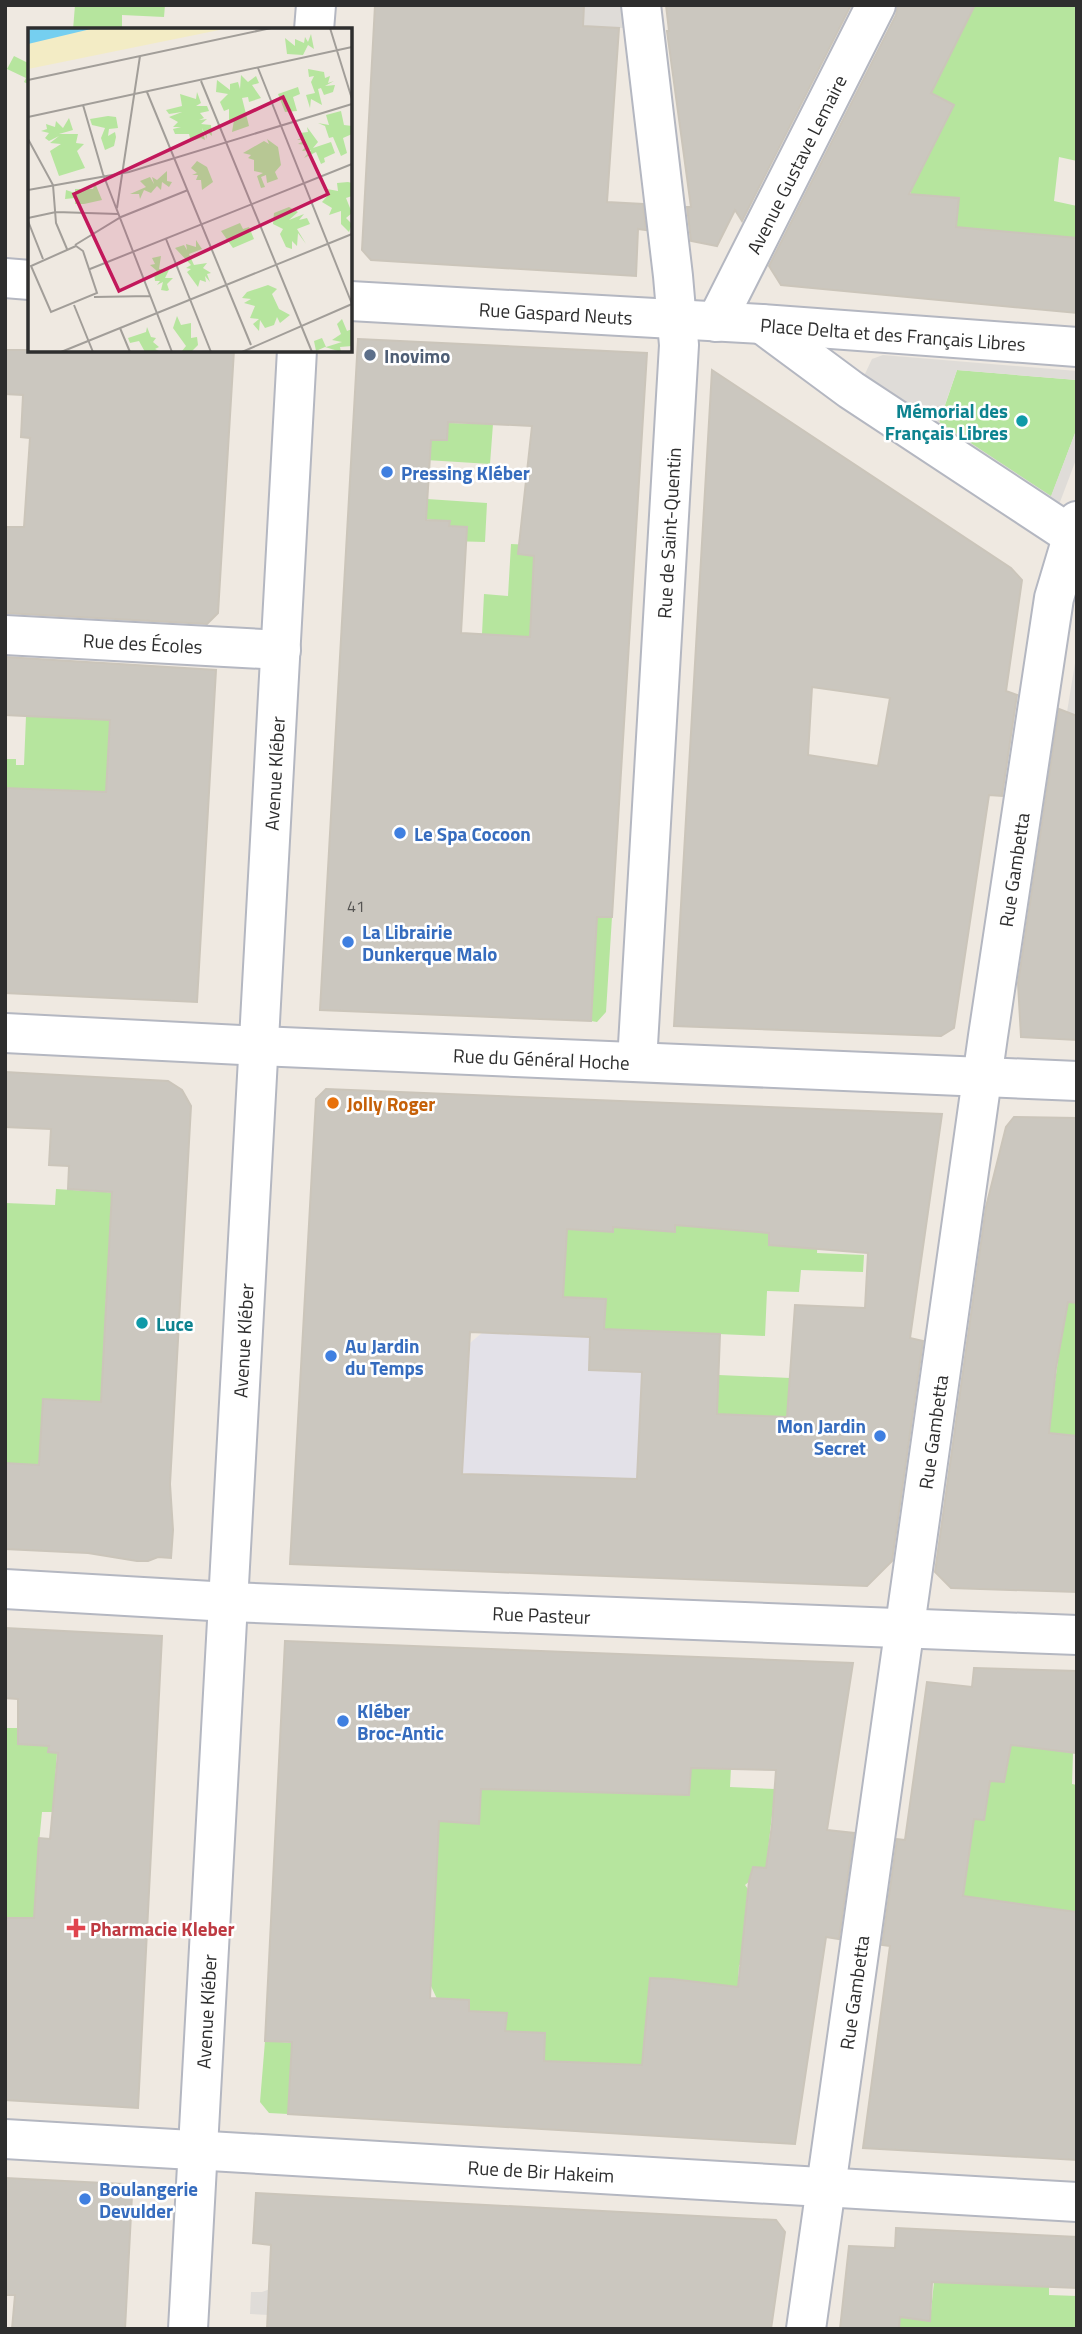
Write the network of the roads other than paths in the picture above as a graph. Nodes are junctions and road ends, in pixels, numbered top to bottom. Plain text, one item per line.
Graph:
1 (316, 5) edge
2 (641, 5) edge
3 (876, 5) edge
4 (314, 28) edge
5 (5, 278) edge
6 (28, 280) edge
7 (352, 301) edge
8 (677, 319) junction
9 (716, 322) junction
10 (762, 324) junction
11 (1077, 347) edge
12 (297, 352) edge
13 (1075, 532) edge
14 (5, 635) edge
15 (281, 650) junction
16 (5, 1033) edge
17 (259, 1046) junction
18 (638, 1062) junction
19 (982, 1079) junction
20 (1077, 1081) edge
21 (5, 1589) edge
22 (229, 1602) junction
23 (905, 1628) junction
24 (1077, 1635) edge
25 (5, 2139) edge
26 (198, 2150) junction
27 (827, 2187) junction
28 (1077, 2202) edge
29 (188, 2329) edge
30 (806, 2329) edge

1 - 4 street
2 - 8 street, Rue de Saint-Quentin
3 - 9 street, Avenue Gustave Lemaire
5 - 6 street
7 - 8 street, Rue Gaspard Neuts
8 - 9 street, Rue Gaspard Neuts
8 - 18 street, Rue de Saint-Quentin
9 - 10 street, Rue Gaspard Neuts
10 - 11 street, Place Delta et des Français Libres
10 - 13 street, Place Delta et des Français Libres
12 - 15 street, Avenue Kléber
13 - 19 street, Rue Gambetta
14 - 15 street, Rue des Écoles
15 - 17 street, Avenue Kléber
16 - 17 street, Rue du Général Hoche
17 - 18 street, Rue du Général Hoche
17 - 22 street, Avenue Kléber
18 - 19 street, Rue du Général Hoche
19 - 20 street, Rue du Général Hoche
19 - 23 street, Rue Gambetta
21 - 22 street, Rue Pasteur
22 - 23 street, Rue Pasteur
22 - 26 street, Avenue Kléber
23 - 24 street, Rue Pasteur
23 - 27 street, Rue Gambetta
25 - 26 street, Rue de Bir Hakeim
26 - 27 street, Rue de Bir Hakeim
26 - 29 street, Avenue Kléber
27 - 28 street, Rue de Bir Hakeim
27 - 30 street, Rue Gambetta

